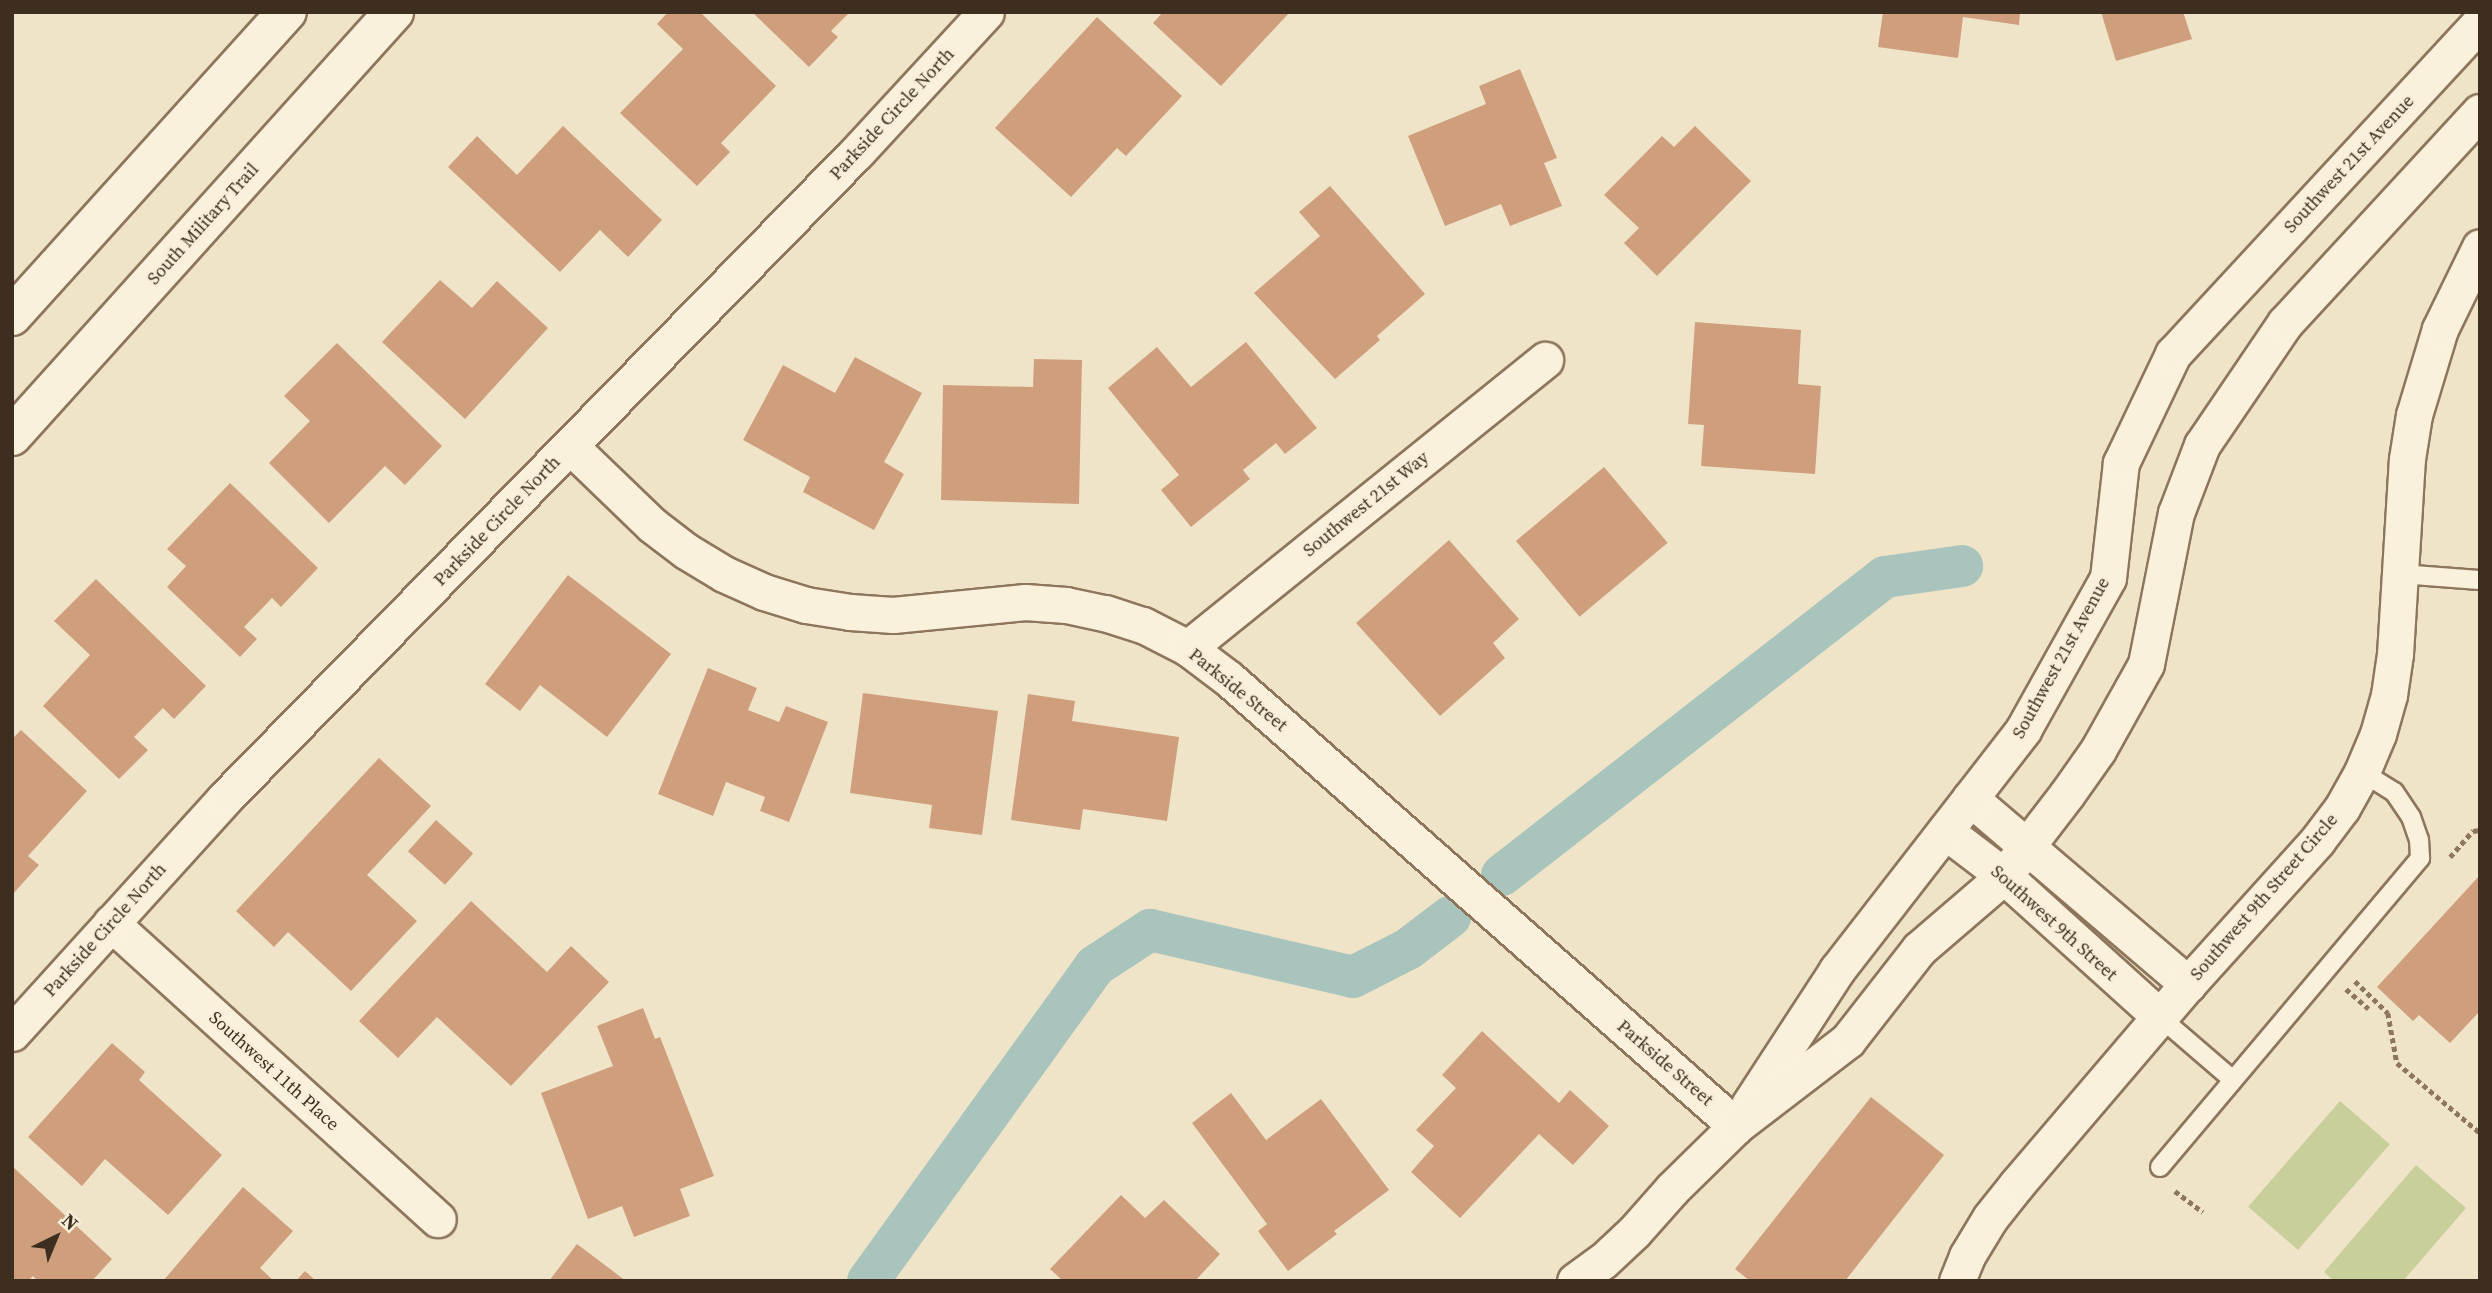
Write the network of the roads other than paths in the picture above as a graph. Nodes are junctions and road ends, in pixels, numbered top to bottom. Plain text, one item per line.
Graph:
1 (287, 12) edge
2 (394, 12) edge
3 (986, 12) edge
4 (2480, 23) edge
5 (2480, 112) edge
6 (2480, 247) edge
7 (12, 316) edge
8 (1545, 360) dead end
9 (12, 436) edge
10 (570, 446) junction
11 (2400, 574) junction
12 (2480, 580) edge
13 (1188, 648) junction
14 (2362, 772) junction
15 (1970, 799) junction
16 (1945, 831) junction
17 (2026, 846) junction
18 (2004, 876) junction
19 (111, 923) junction
20 (2188, 984) junction
21 (2161, 1018) junction
22 (12, 1033) edge
23 (2233, 1080) junction
24 (1736, 1126) junction
25 (2160, 1167) dead end
26 (438, 1219) dead end
27 (1575, 1281) edge
28 (1957, 1281) edge

1 - 7 street
2 - 9 street, South Military Trail
3 - 10 street, Parkside Circle North
4 - 15 street, Southwest 21st Avenue
5 - 17 street, Southwest 21st Avenue
6 - 11 street, Southwest 9th Street Circle
8 - 13 street, Southwest 21st Way
10 - 13 street, Parkside Street
10 - 19 street, Parkside Circle North
11 - 12 lane
11 - 14 street, Southwest 9th Street Circle
13 - 24 street, Parkside Street
14 - 20 street, Southwest 9th Street Circle
14 - 23 lane
15 - 16 street, Southwest 21st Avenue
15 - 17 street
16 - 18 street, Southwest 9th Street
16 - 24 street, Southwest 21st Avenue
17 - 18 street, Southwest 21st Avenue
17 - 20 street
18 - 21 street, Southwest 9th Street
18 - 24 street, Southwest 21st Avenue
19 - 22 street, Parkside Circle North
19 - 26 street, Southwest 11th Place
20 - 21 street, Southwest 9th Street Circle
21 - 23 lane
21 - 28 street, Southwest 9th Street Circle
23 - 25 lane
24 - 27 street, Southwest 21st Avenue

